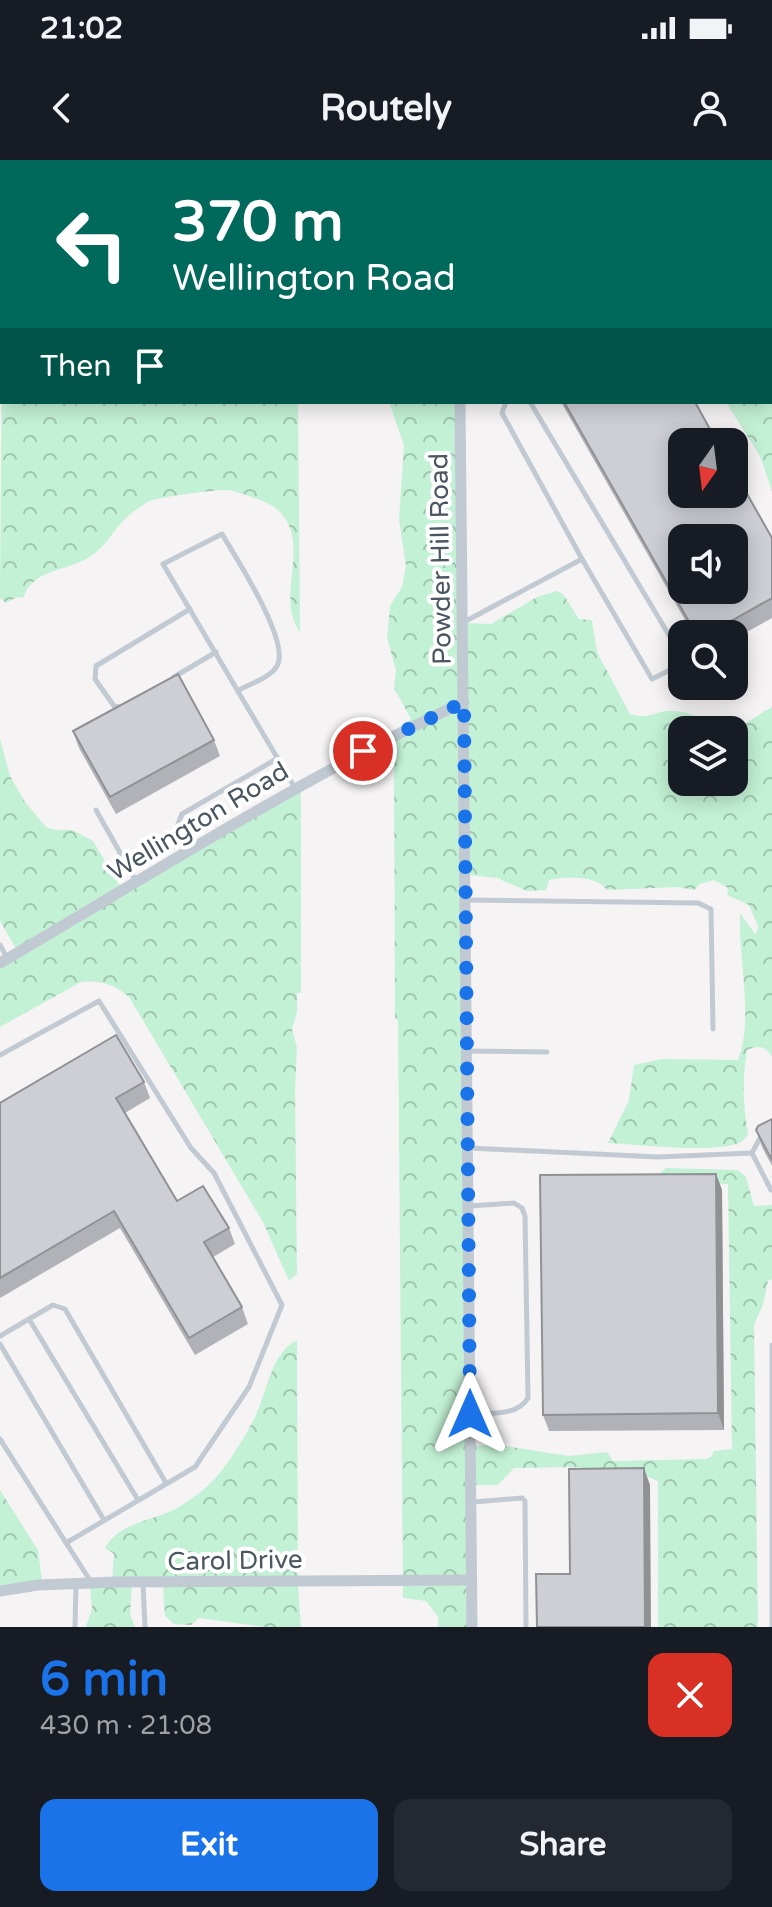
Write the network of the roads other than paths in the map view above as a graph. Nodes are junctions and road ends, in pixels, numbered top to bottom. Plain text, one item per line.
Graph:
1 (460, 404) edge
2 (505, 404) edge
3 (531, 404) edge
4 (582, 559) junction
5 (190, 609) junction
6 (463, 622) junction
7 (668, 634) edge
8 (216, 652) junction
9 (668, 671) edge
10 (164, 683) edge
11 (239, 690) junction
12 (464, 702) junction
13 (125, 706) edge
14 (278, 758) junction
15 (295, 788) junction
16 (96, 810) dead end
17 (189, 851) junction
18 (137, 882) junction
19 (466, 900) junction
20 (0, 945) edge
21 (4, 961) edge
22 (713, 1029) dead end
23 (468, 1051) junction
24 (547, 1052) dead end
25 (0, 1055) edge
26 (767, 1127) edge
27 (469, 1148) junction
28 (752, 1153) junction
29 (771, 1190) edge
30 (469, 1206) junction
31 (29, 1319) junction
32 (0, 1336) edge
33 (0, 1344) edge
34 (772, 1345) edge
35 (470, 1414) junction
36 (0, 1439) edge
37 (166, 1483) junction
38 (138, 1500) junction
39 (471, 1502) junction
40 (104, 1520) junction
41 (66, 1543) junction
42 (772, 1566) edge
43 (471, 1580) junction
44 (76, 1583) junction
45 (91, 1583) junction
46 (143, 1583) junction
47 (0, 1591) edge
48 (75, 1627) edge
49 (145, 1627) edge
50 (472, 1627) edge
51 (526, 1627) edge
52 (772, 1627) edge

1 - 6 street, Powder Hill Road
2 - 4 lane
3 - 7 lane
4 - 6 lane
4 - 9 lane
5 - 8 lane
5 - 11 lane
5 - 13 lane
6 - 12 street, Powder Hill Road
8 - 10 lane
8 - 11 lane
11 - 14 lane
12 - 15 street, Wellington Road
12 - 19 street, Powder Hill Road
14 - 15 lane
14 - 17 lane
15 - 17 street, Wellington Road
16 - 18 lane
17 - 18 street, Wellington Road
18 - 21 street, Wellington Road
19 - 22 lane
19 - 23 street, Powder Hill Road
20 - 21 lane
23 - 24 lane
23 - 27 street, Powder Hill Road
25 - 37 lane
26 - 28 lane
27 - 28 lane
27 - 30 street, Powder Hill Road
28 - 29 lane
30 - 35 street, Powder Hill Road
30 - 35 lane
31 - 32 lane
31 - 37 lane
31 - 38 lane
33 - 40 lane
34 - 42 lane
35 - 39 street, Powder Hill Road
36 - 41 lane
37 - 38 lane
38 - 40 lane
39 - 43 street, Powder Hill Road
39 - 51 lane
40 - 41 lane
41 - 45 lane
42 - 52 lane
43 - 46 street, Carol Drive
43 - 50 street, Powder Hill Road
44 - 45 street, Carol Drive
44 - 47 street, Carol Drive
44 - 48 lane
45 - 46 street, Carol Drive
46 - 49 lane

